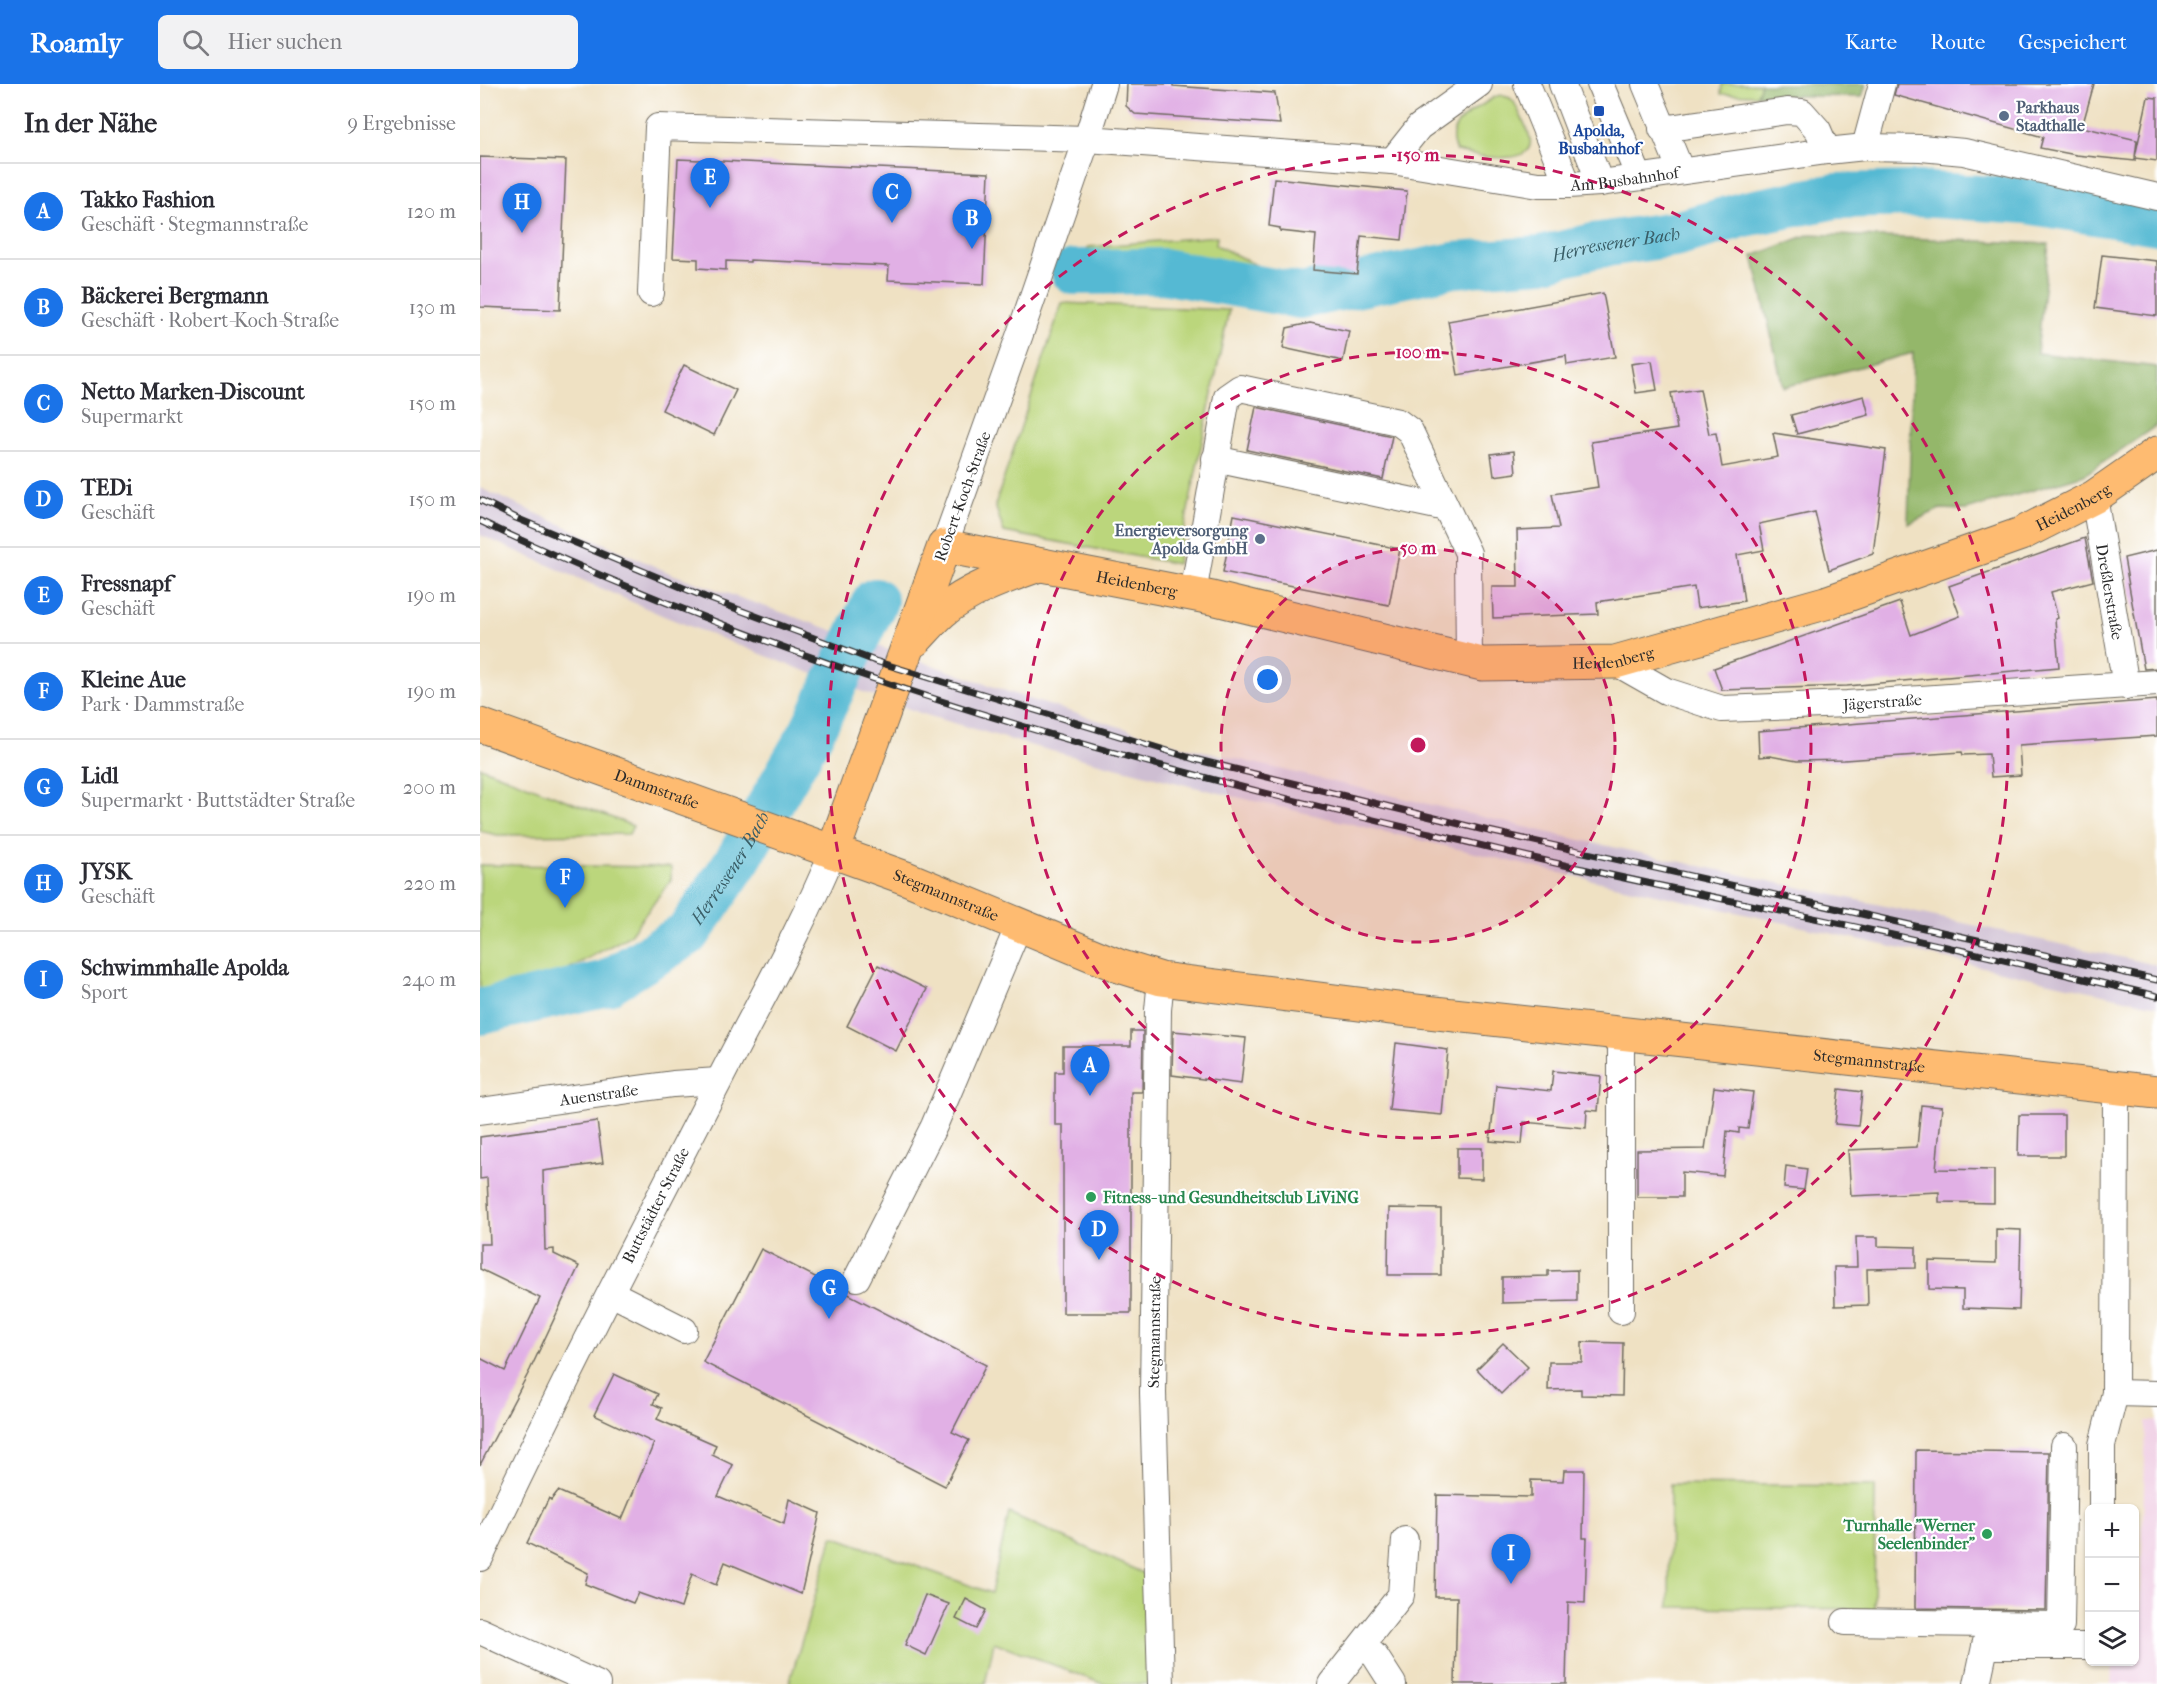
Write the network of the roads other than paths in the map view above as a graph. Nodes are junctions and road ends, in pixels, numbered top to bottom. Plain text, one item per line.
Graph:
1 (1104, 84) edge
2 (1479, 84) edge
3 (1527, 84) edge
4 (1562, 84) edge
5 (1600, 84) edge
6 (1645, 84) edge
7 (1882, 84) edge
8 (1662, 129) junction
9 (1087, 139) junction
10 (1865, 147) junction
11 (1827, 151) junction
12 (1392, 161) junction
13 (1681, 171) junction
14 (1639, 177) junction
15 (1600, 183) junction
16 (1568, 185) junction
17 (2157, 197) edge
18 (651, 293) dead end
19 (2157, 453) edge
20 (1215, 459) junction
21 (2094, 498) junction
22 (1446, 508) junction
23 (944, 546) junction
24 (1039, 565) junction
25 (1193, 594) junction
26 (908, 647) junction
27 (1469, 661) junction
28 (1615, 662) junction
29 (2157, 683) edge
30 (2126, 686) junction
31 (480, 725) edge
32 (833, 852) junction
33 (1019, 925) junction
34 (1161, 979) junction
35 (1622, 1032) junction
36 (718, 1081) junction
37 (2116, 1088) junction
38 (2157, 1092) edge
39 (480, 1111) edge
40 (857, 1278) dead end
41 (611, 1293) junction
42 (1621, 1311) dead end
43 (684, 1330) dead end
44 (2115, 1393) junction
45 (2157, 1394) edge
46 (2064, 1446) dead end
47 (2102, 1504) edge
48 (1405, 1540) dead end
49 (480, 1558) edge
50 (1845, 1622) dead end
51 (480, 1631) edge
52 (1987, 1635) junction
53 (1363, 1645) junction
54 (2085, 1645) edge
55 (597, 1684) edge
56 (1161, 1684) edge
57 (1331, 1684) edge
58 (1393, 1684) edge
59 (1977, 1684) edge

1 - 9 street, Robert-Koch-Straße
2 - 12 street
3 - 16 street
4 - 15 street
5 - 14 street
6 - 8 street
7 - 10 street
8 - 11 street
8 - 13 street
9 - 12 street, Am Busbahnhof
9 - 18 street
9 - 23 street, Robert-Koch-Straße
10 - 11 street, Am Busbahnhof
10 - 17 street, Am Busbahnhof
11 - 13 street, Am Busbahnhof
12 - 16 street, Am Busbahnhof
13 - 14 street, Am Busbahnhof
14 - 15 street, Am Busbahnhof
15 - 16 street, Am Busbahnhof
19 - 21 main road, Heidenberg
20 - 22 street
20 - 22 street
20 - 25 street
21 - 28 main road, Heidenberg
21 - 30 street, Dreßlerstraße
22 - 27 street
23 - 24 main road, Heidenberg
23 - 26 main road, Robert-Koch-Straße
24 - 25 main road, Heidenberg
24 - 26 main road
25 - 27 main road, Heidenberg
26 - 32 main road, Robert-Koch-Straße
27 - 28 main road, Heidenberg
28 - 30 street, Jägerstraße
29 - 30 street, Jägerstraße
31 - 32 main road, Dammstraße
32 - 33 main road, Stegmannstraße
32 - 36 street, Buttstädter Straße
33 - 34 main road, Stegmannstraße
33 - 40 street
34 - 35 main road, Stegmannstraße
34 - 56 street, Stegmannstraße
35 - 37 main road, Stegmannstraße
35 - 42 street
36 - 39 street, Auenstraße
36 - 41 street, Buttstädter Straße
37 - 38 main road, Stegmannstraße
37 - 44 street
41 - 43 street
41 - 49 street, Buttstädter Straße
44 - 45 street
44 - 47 street
46 - 52 street
48 - 53 street
50 - 52 street
51 - 55 street
52 - 54 street
52 - 59 street
53 - 57 street
53 - 58 street

